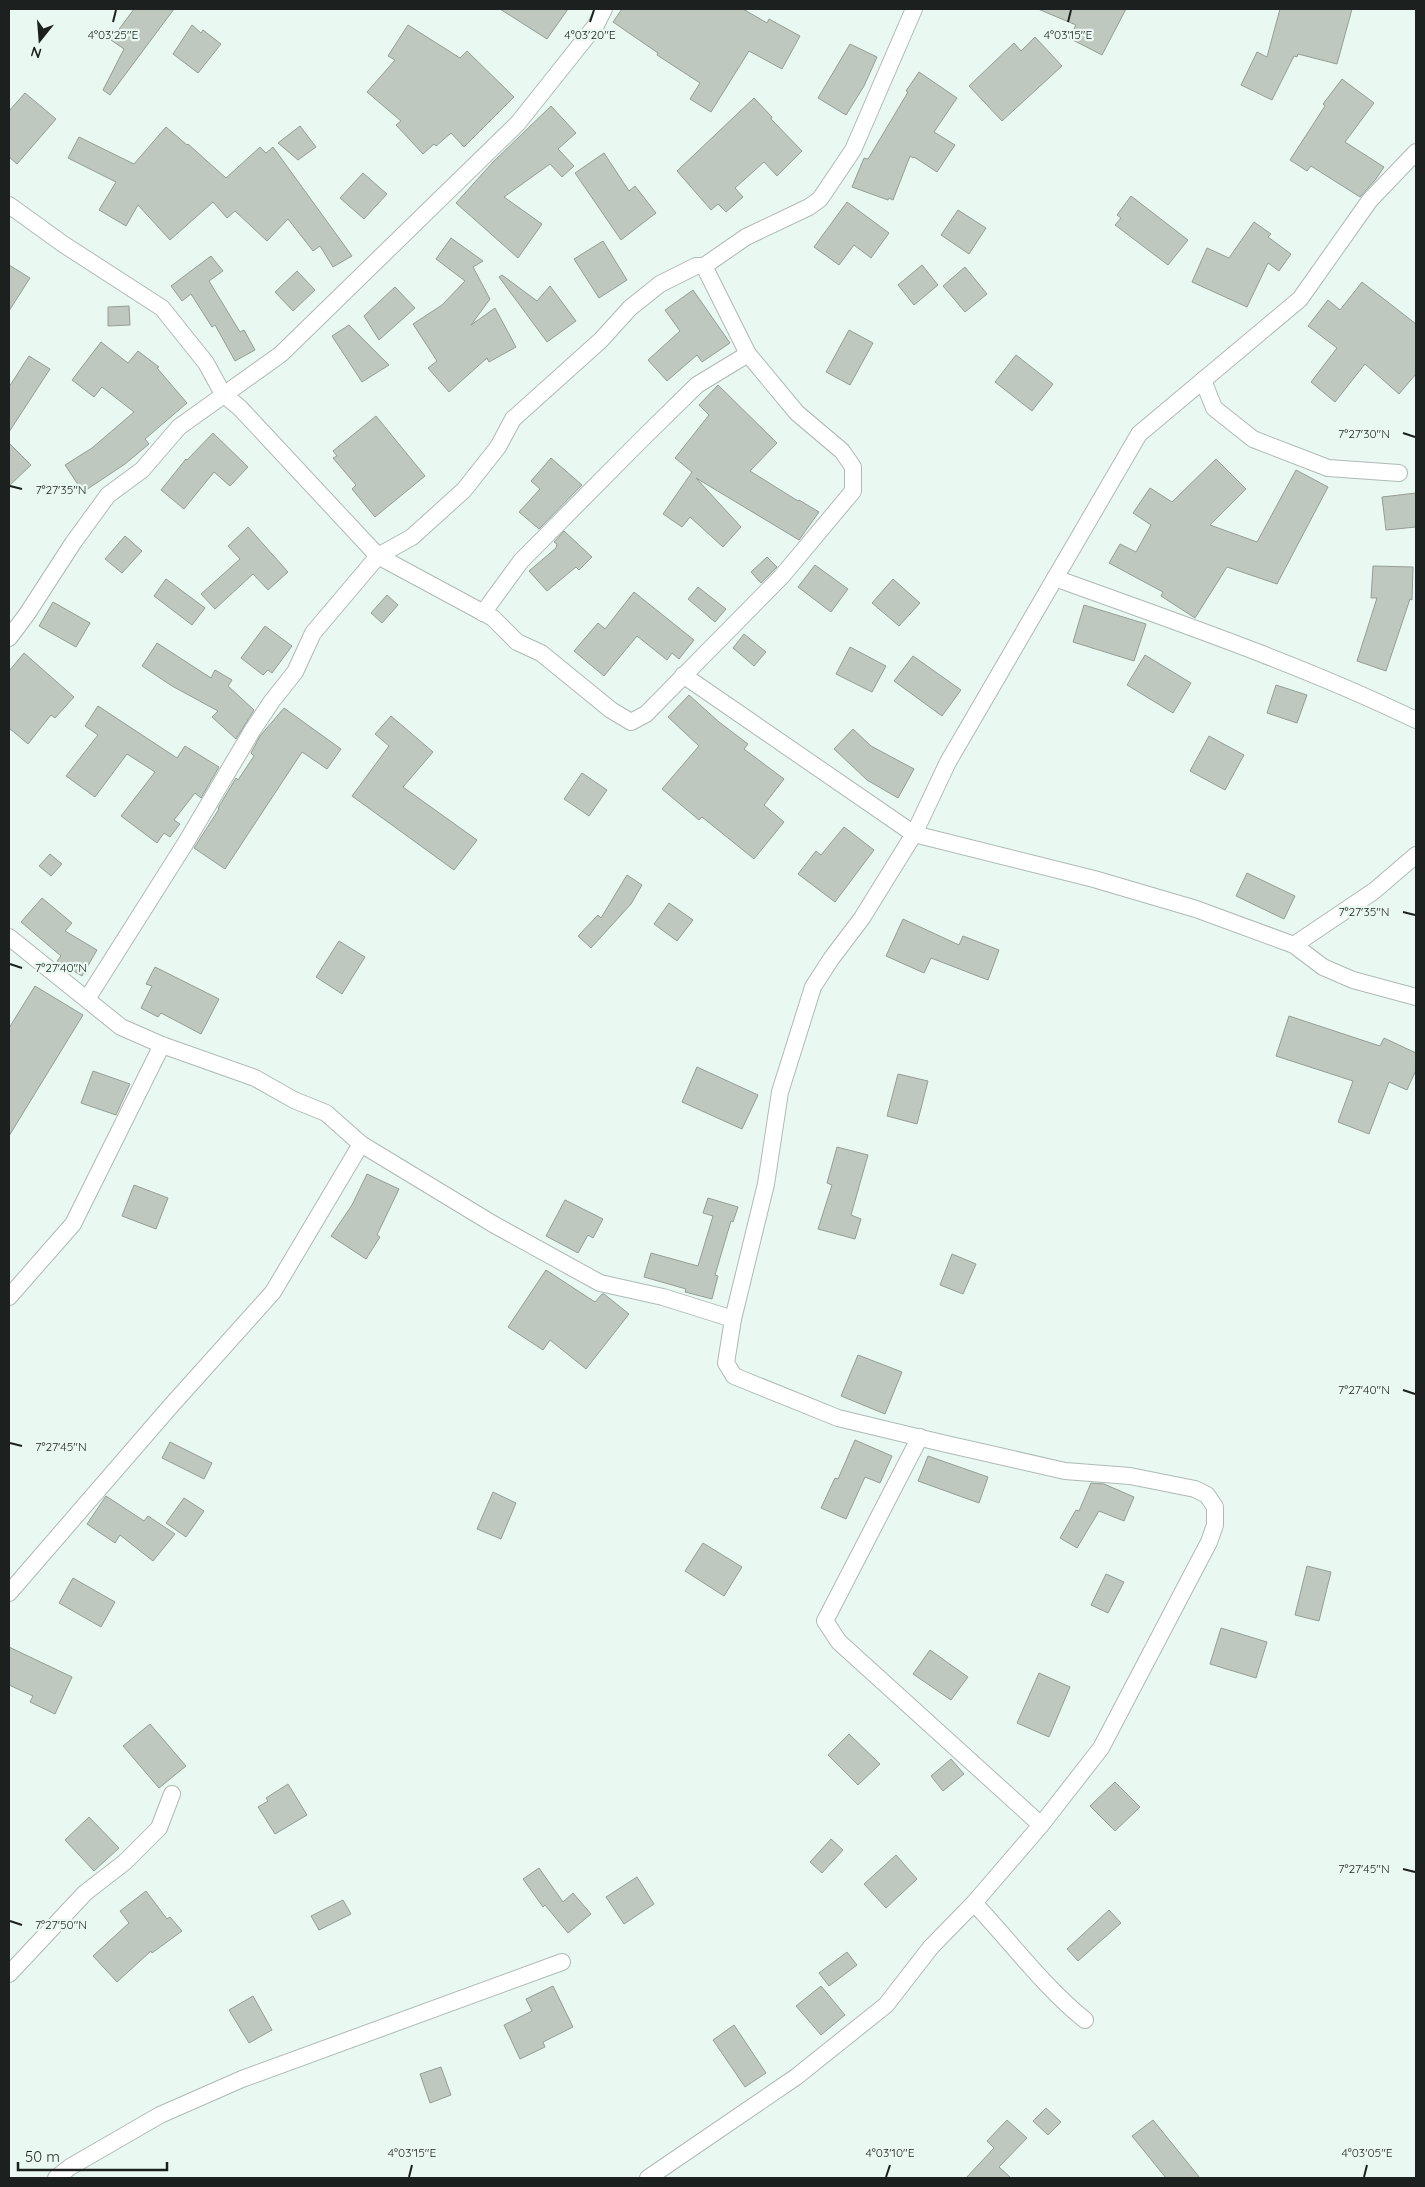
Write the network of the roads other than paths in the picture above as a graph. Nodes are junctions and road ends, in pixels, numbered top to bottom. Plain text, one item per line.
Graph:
1 (604, 9) edge
2 (914, 9) edge
3 (1416, 152) edge
4 (9, 205) edge
5 (704, 266) junction
6 (748, 354) junction
7 (1203, 380) junction
8 (223, 394) junction
9 (1399, 474) dead end
10 (378, 556) junction
11 (1055, 578) junction
12 (483, 613) junction
13 (9, 638) edge
14 (683, 675) junction
15 (1416, 720) edge
16 (914, 834) junction
17 (1416, 855) edge
18 (9, 937) edge
19 (1294, 945) junction
20 (1416, 997) edge
21 (87, 1000) junction
22 (162, 1045) junction
23 (361, 1144) junction
24 (9, 1297) edge
25 (733, 1319) junction
26 (920, 1437) junction
27 (9, 1593) edge
28 (172, 1794) dead end
29 (1041, 1825) junction
30 (974, 1903) junction
31 (562, 1962) dead end
32 (9, 1974) edge
33 (1085, 2020) dead end
34 (56, 2178) edge
35 (648, 2178) edge

1 - 8 street
2 - 5 street
3 - 7 street
4 - 8 street
5 - 6 street
5 - 10 street
6 - 12 street
6 - 14 street
7 - 9 street
7 - 11 street
8 - 10 street
8 - 13 street
10 - 12 street
10 - 21 street
11 - 15 street
11 - 16 street
12 - 14 street
14 - 16 street
16 - 19 street
16 - 25 street
17 - 19 street
18 - 21 street
19 - 20 street
21 - 22 street
22 - 23 street
22 - 24 street
23 - 25 street
23 - 27 street
25 - 26 street
26 - 29 street
26 - 29 street
28 - 32 street
29 - 30 street
30 - 33 street
30 - 35 street
31 - 34 street

